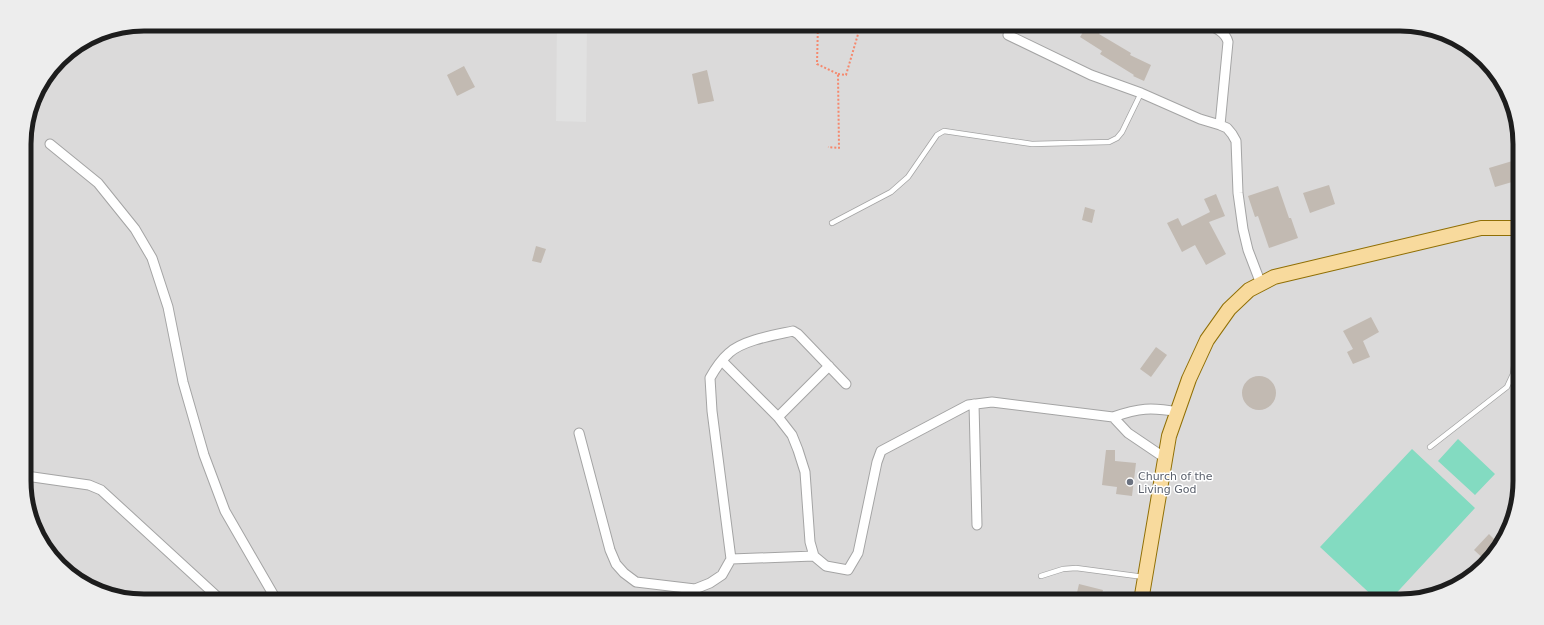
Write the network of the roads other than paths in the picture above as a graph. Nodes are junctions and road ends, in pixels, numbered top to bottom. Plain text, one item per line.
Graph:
1 (1219, 31) edge
2 (1008, 35) dead end
3 (1141, 93) junction
4 (1220, 125) junction
5 (50, 144) dead end
6 (832, 223) dead end
7 (1513, 228) edge
8 (1261, 284) junction
9 (722, 361) junction
10 (829, 366) junction
11 (1513, 374) edge
12 (846, 384) dead end
13 (974, 404) junction
14 (1178, 412) junction
15 (778, 417) junction
16 (1113, 417) junction
17 (579, 433) dead end
18 (1430, 447) dead end
19 (1165, 458) junction
20 (31, 477) edge
21 (977, 525) dead end
22 (814, 556) junction
23 (731, 559) junction
24 (1041, 576) dead end
25 (1145, 577) junction
26 (214, 594) edge
27 (273, 594) edge
28 (1142, 594) edge

1 - 4 street
2 - 3 street
3 - 4 street
3 - 6 lane
4 - 8 street
5 - 27 street
7 - 8 main road
8 - 14 main road
9 - 10 street
9 - 15 street
9 - 23 street
10 - 12 street
10 - 15 street
11 - 18 lane
13 - 16 street
13 - 21 street
13 - 22 street
14 - 16 street
14 - 19 main road
15 - 22 street
16 - 19 street
17 - 23 street
19 - 25 main road
20 - 26 street
22 - 23 street
24 - 25 lane
25 - 28 main road

